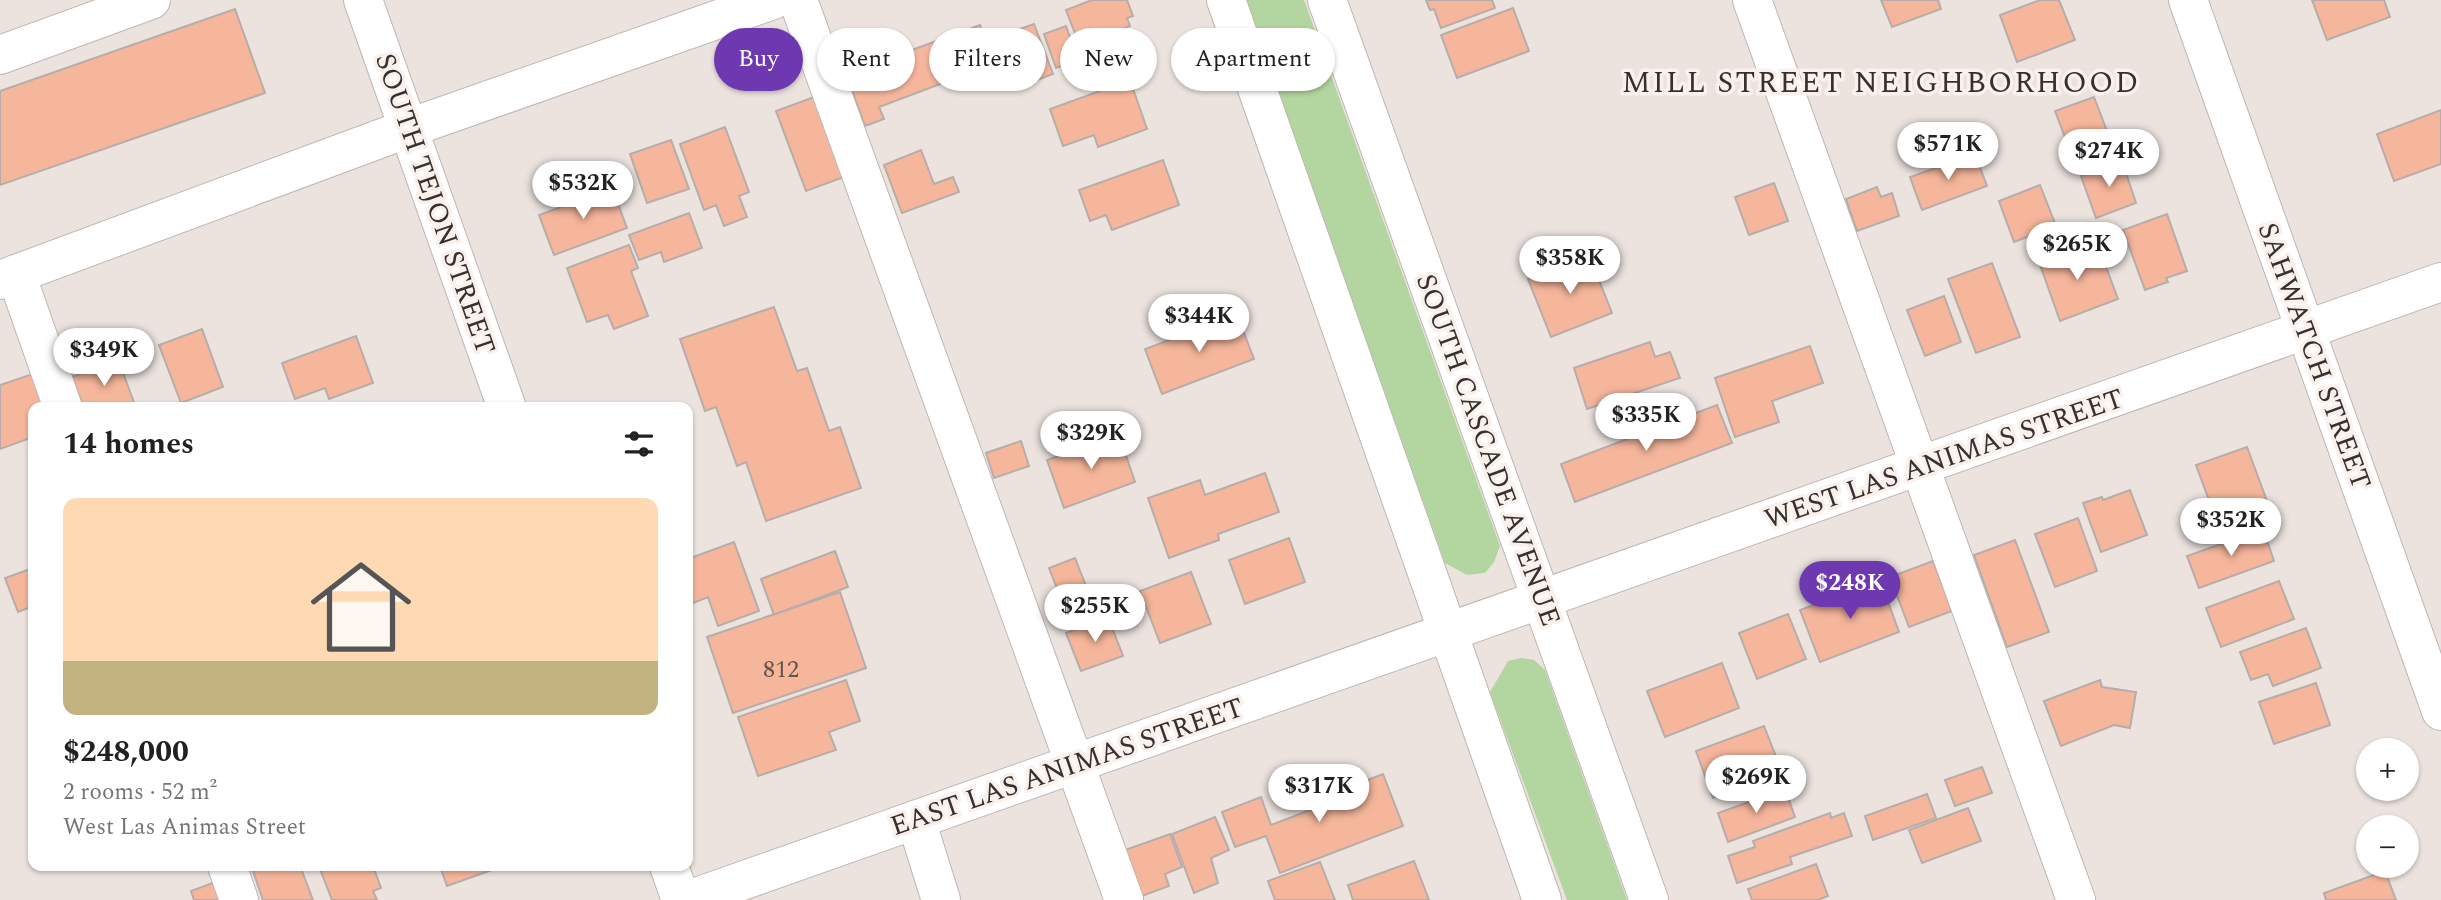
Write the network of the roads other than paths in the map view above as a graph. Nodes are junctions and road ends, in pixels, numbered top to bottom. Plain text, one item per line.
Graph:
1 (151, 0) edge
2 (363, 0) edge
3 (773, 0) edge
4 (798, 0) edge
5 (1226, 0) edge
6 (1327, 0) edge
7 (1752, 0) edge
8 (2188, 0) edge
9 (0, 55) edge
10 (408, 128) junction
11 (8, 277) edge
12 (2441, 282) edge
13 (2305, 331) junction
14 (60, 402) edge
15 (505, 402) edge
16 (1919, 467) junction
17 (1541, 600) junction
18 (1447, 634) junction
19 (2441, 711) edge
20 (1076, 764) junction
21 (916, 820) junction
22 (229, 871) edge
23 (671, 871) edge
24 (1118, 898) edge
25 (239, 900) edge
26 (681, 900) edge
27 (688, 900) edge
28 (941, 900) edge
29 (1542, 900) edge
30 (1649, 900) edge
31 (2076, 900) edge

1 - 9 street
2 - 10 street, SOUTH TEJON STREET
3 - 10 street
4 - 20 street
5 - 18 street
6 - 17 street, SOUTH CASCADE AVENUE
7 - 16 street
8 - 13 street, SAHWATCH STREET
10 - 11 street
10 - 15 street, SOUTH TEJON STREET
11 - 14 street
12 - 13 street, WEST LAS ANIMAS STREET
13 - 16 street, WEST LAS ANIMAS STREET
13 - 19 street, SAHWATCH STREET
16 - 17 street, WEST LAS ANIMAS STREET
16 - 31 street
17 - 18 street, WEST LAS ANIMAS STREET
17 - 30 street, SOUTH CASCADE AVENUE
18 - 20 street, EAST LAS ANIMAS STREET
18 - 29 street
20 - 21 street, EAST LAS ANIMAS STREET
20 - 24 street
21 - 27 street, EAST LAS ANIMAS STREET
21 - 28 street
22 - 25 street
23 - 26 street

